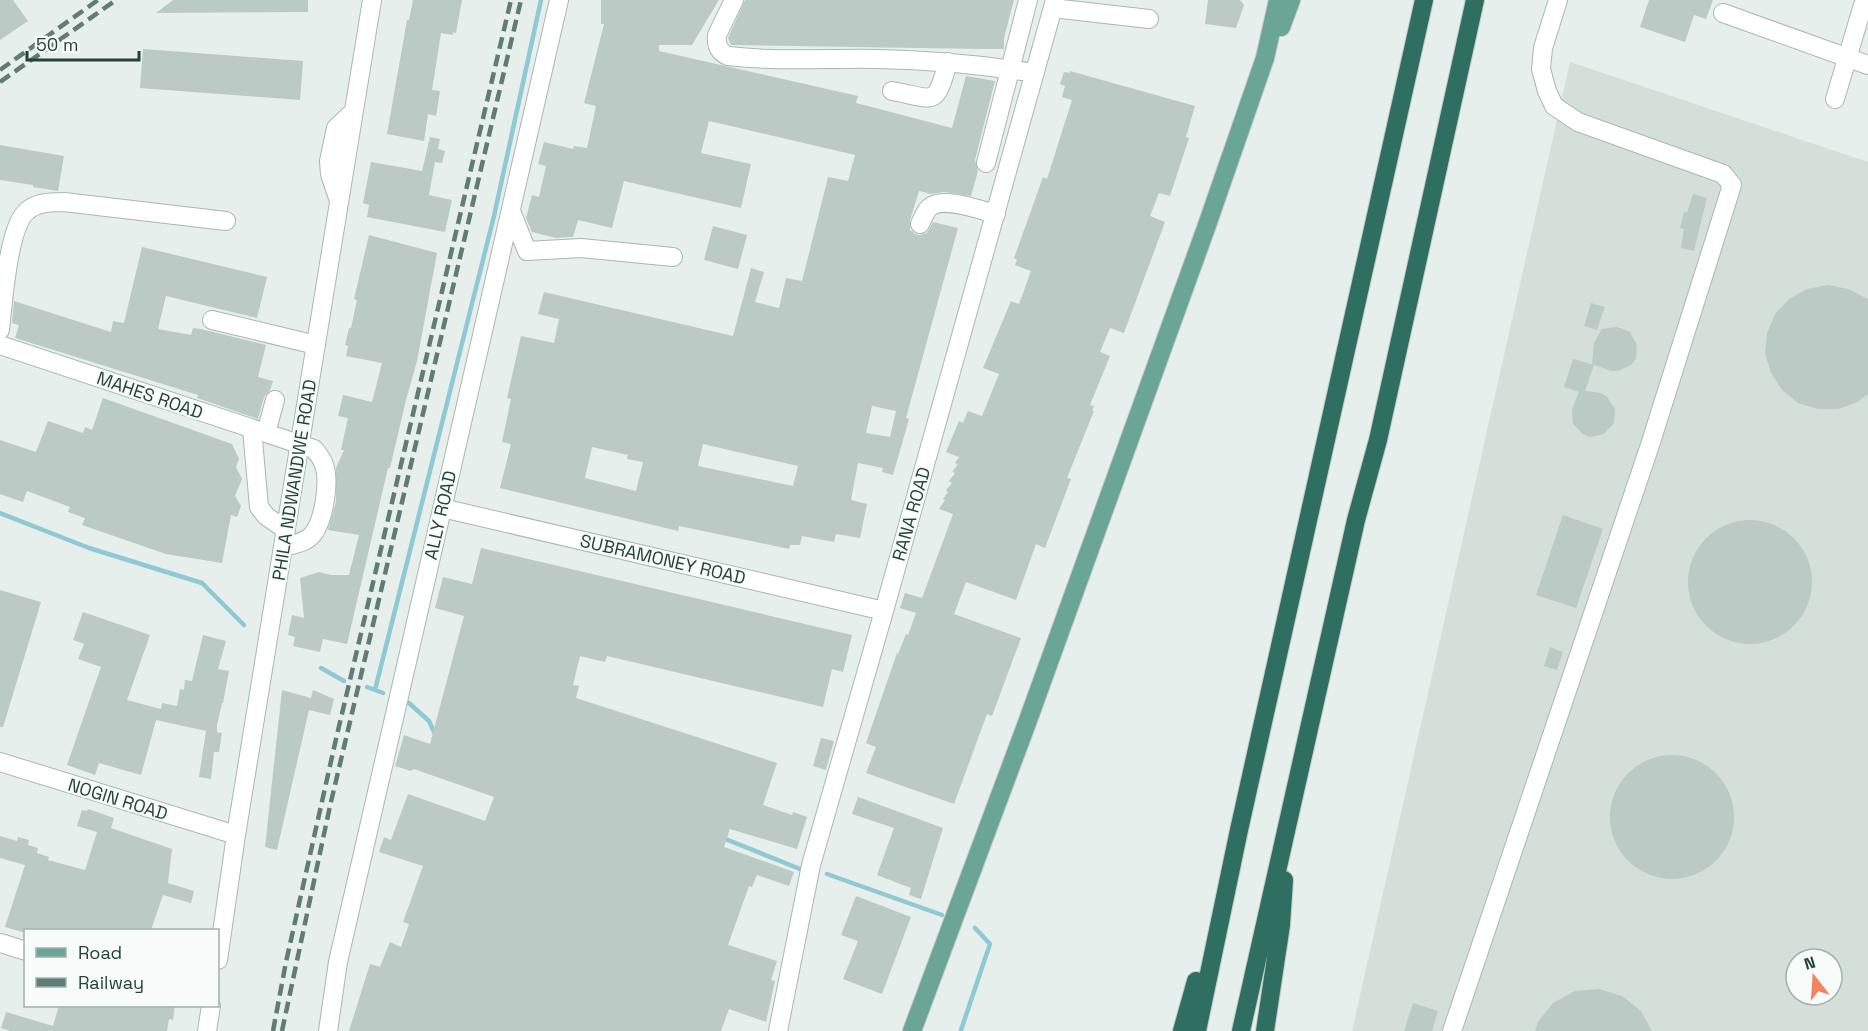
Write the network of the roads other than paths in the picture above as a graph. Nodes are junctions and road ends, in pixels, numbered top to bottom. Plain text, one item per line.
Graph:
1 (372, 0) edge
2 (559, 0) edge
3 (734, 0) edge
4 (1028, 0) edge
5 (1278, 0) edge
6 (1291, 0) edge
7 (1424, 0) edge
8 (1475, 0) edge
9 (1558, 0) edge
10 (1054, 4) edge
11 (1863, 5) dead end
12 (1723, 14) dead end
13 (1149, 19) dead end
14 (1265, 58) junction
15 (1849, 58) junction
16 (948, 62) junction
17 (1868, 65) edge
18 (1009, 69) junction
19 (1035, 73) junction
20 (892, 91) dead end
21 (1835, 99) dead end
22 (986, 163) dead end
23 (511, 211) junction
24 (996, 214) junction
25 (226, 221) dead end
26 (920, 224) dead end
27 (673, 256) dead end
28 (2, 292) edge
29 (212, 320) dead end
30 (0, 330) edge
31 (0, 345) edge
32 (316, 345) junction
33 (275, 400) dead end
34 (259, 431) junction
35 (300, 443) junction
36 (442, 508) junction
37 (285, 539) junction
38 (885, 611) junction
39 (0, 762) edge
40 (1289, 816) junction
41 (1239, 830) junction
42 (236, 835) junction
43 (1, 943) edge
44 (24, 950) edge
45 (219, 953) edge
46 (211, 1007) edge
47 (207, 1031) edge
48 (328, 1031) edge
49 (778, 1031) edge
50 (912, 1031) edge
51 (1182, 1031) edge
52 (1197, 1031) edge
53 (1241, 1031) edge
54 (1265, 1031) edge
55 (1452, 1031) edge

1 - 32 street, PHILA NDWANDWE ROAD
2 - 23 street, ALLY ROAD
3 - 16 street
4 - 18 street
5 - 14 main road
6 - 14 main road
7 - 41 highway
8 - 40 highway
9 - 55 street
10 - 13 street
10 - 19 street, RANA ROAD
11 - 15 street
12 - 15 street
14 - 50 main road
15 - 17 street
15 - 21 street
16 - 18 street
16 - 20 street
18 - 19 street
18 - 22 street
19 - 24 street, RANA ROAD
23 - 27 street
23 - 36 street, ALLY ROAD
24 - 26 street
24 - 38 street, RANA ROAD
25 - 28 street
28 - 30 street
29 - 32 street
31 - 34 street, MAHES ROAD
32 - 35 street, PHILA NDWANDWE ROAD
33 - 34 street
34 - 35 street, MAHES ROAD
34 - 37 street
35 - 37 street, PHILA NDWANDWE ROAD
35 - 37 street
36 - 38 street, SUBRAMONEY ROAD
36 - 48 street, ALLY ROAD
37 - 42 street, PHILA NDWANDWE ROAD
38 - 49 street, RANA ROAD
39 - 42 street, NOGIN ROAD
40 - 53 highway
40 - 54 highway
41 - 51 highway
41 - 52 highway
42 - 45 street, PHILA NDWANDWE ROAD
43 - 44 street
46 - 47 street

